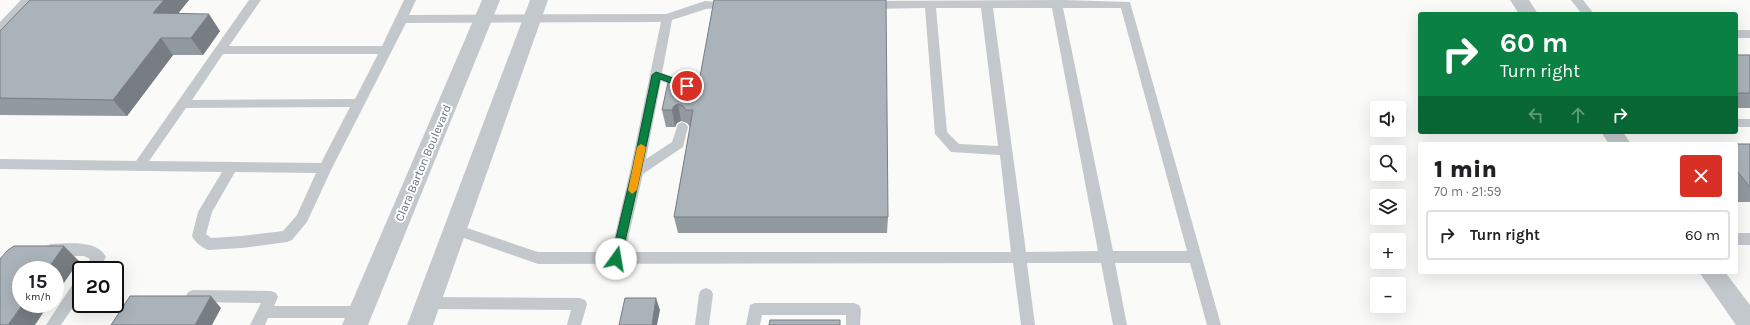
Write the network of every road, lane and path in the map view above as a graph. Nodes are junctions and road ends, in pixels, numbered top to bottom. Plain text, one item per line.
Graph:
1 (27, 0) edge
2 (255, 0) edge
3 (410, 0) edge
4 (1519, 0) edge
5 (1577, 0) edge
6 (987, 2) edge
7 (1056, 2) edge
8 (1125, 2) edge
9 (930, 4) junction
10 (744, 5) edge
11 (861, 5) edge
12 (487, 10) edge
13 (535, 10) edge
14 (1528, 12) edge
15 (1586, 12) edge
16 (667, 18) junction
17 (402, 19) junction
18 (0, 29) edge
19 (1738, 34) edge
20 (1750, 34) edge
21 (220, 50) junction
22 (386, 50) junction
23 (656, 75) junction
24 (687, 99) edge
25 (358, 103) junction
26 (182, 104) junction
27 (1738, 123) edge
28 (1750, 123) edge
29 (682, 127) dead end
30 (1006, 151) junction
31 (0, 164) edge
32 (139, 166) junction
33 (231, 167) junction
34 (324, 168) junction
35 (637, 171) junction
36 (455, 229) junction
37 (1738, 239) edge
38 (1750, 239) edge
39 (35, 252) edge
40 (1195, 257) junction
41 (1020, 258) junction
42 (1107, 258) junction
43 (616, 259) junction
44 (96, 261) edge
45 (1713, 274) edge
46 (706, 294) dead end
47 (72, 296) edge
48 (178, 296) edge
49 (428, 303) junction
50 (358, 318) edge
51 (260, 319) edge
52 (1749, 321) edge
53 (53, 325) edge
54 (420, 325) edge
55 (574, 325) edge
56 (702, 325) edge
57 (753, 325) edge
58 (853, 325) edge
59 (1028, 325) edge
60 (1120, 325) edge
61 (1214, 325) edge

1 - 18 lane
2 - 21 lane
3 - 17 lane
4 - 14 street
5 - 15 lane
6 - 7 lane
6 - 9 lane
6 - 30 lane
7 - 8 lane
7 - 42 lane
8 - 40 lane
9 - 11 lane
9 - 30 lane
10 - 16 lane
12 - 13 lane
12 - 17 lane
12 - 50 street, Clara Barton Boulevard
13 - 16 lane
13 - 36 street
16 - 23 lane
17 - 22 lane
19 - 20 lane
21 - 22 lane
21 - 26 lane
22 - 25 lane
23 - 24 lane
23 - 35 lane
25 - 26 lane
25 - 34 lane
26 - 32 lane
27 - 28 lane
29 - 35 lane
30 - 41 lane
31 - 32 lane
32 - 33 lane
33 - 34 lane
33 - 34 lane
35 - 43 lane
36 - 43 lane
36 - 49 street
37 - 38 lane
39 - 44 lane
40 - 42 lane
40 - 61 lane
41 - 42 lane
41 - 43 lane
41 - 59 lane
42 - 60 lane
45 - 52 street
46 - 56 lane
47 - 53 lane
48 - 51 lane
49 - 54 street
49 - 55 lane
50 - 51 lane
57 - 58 lane

